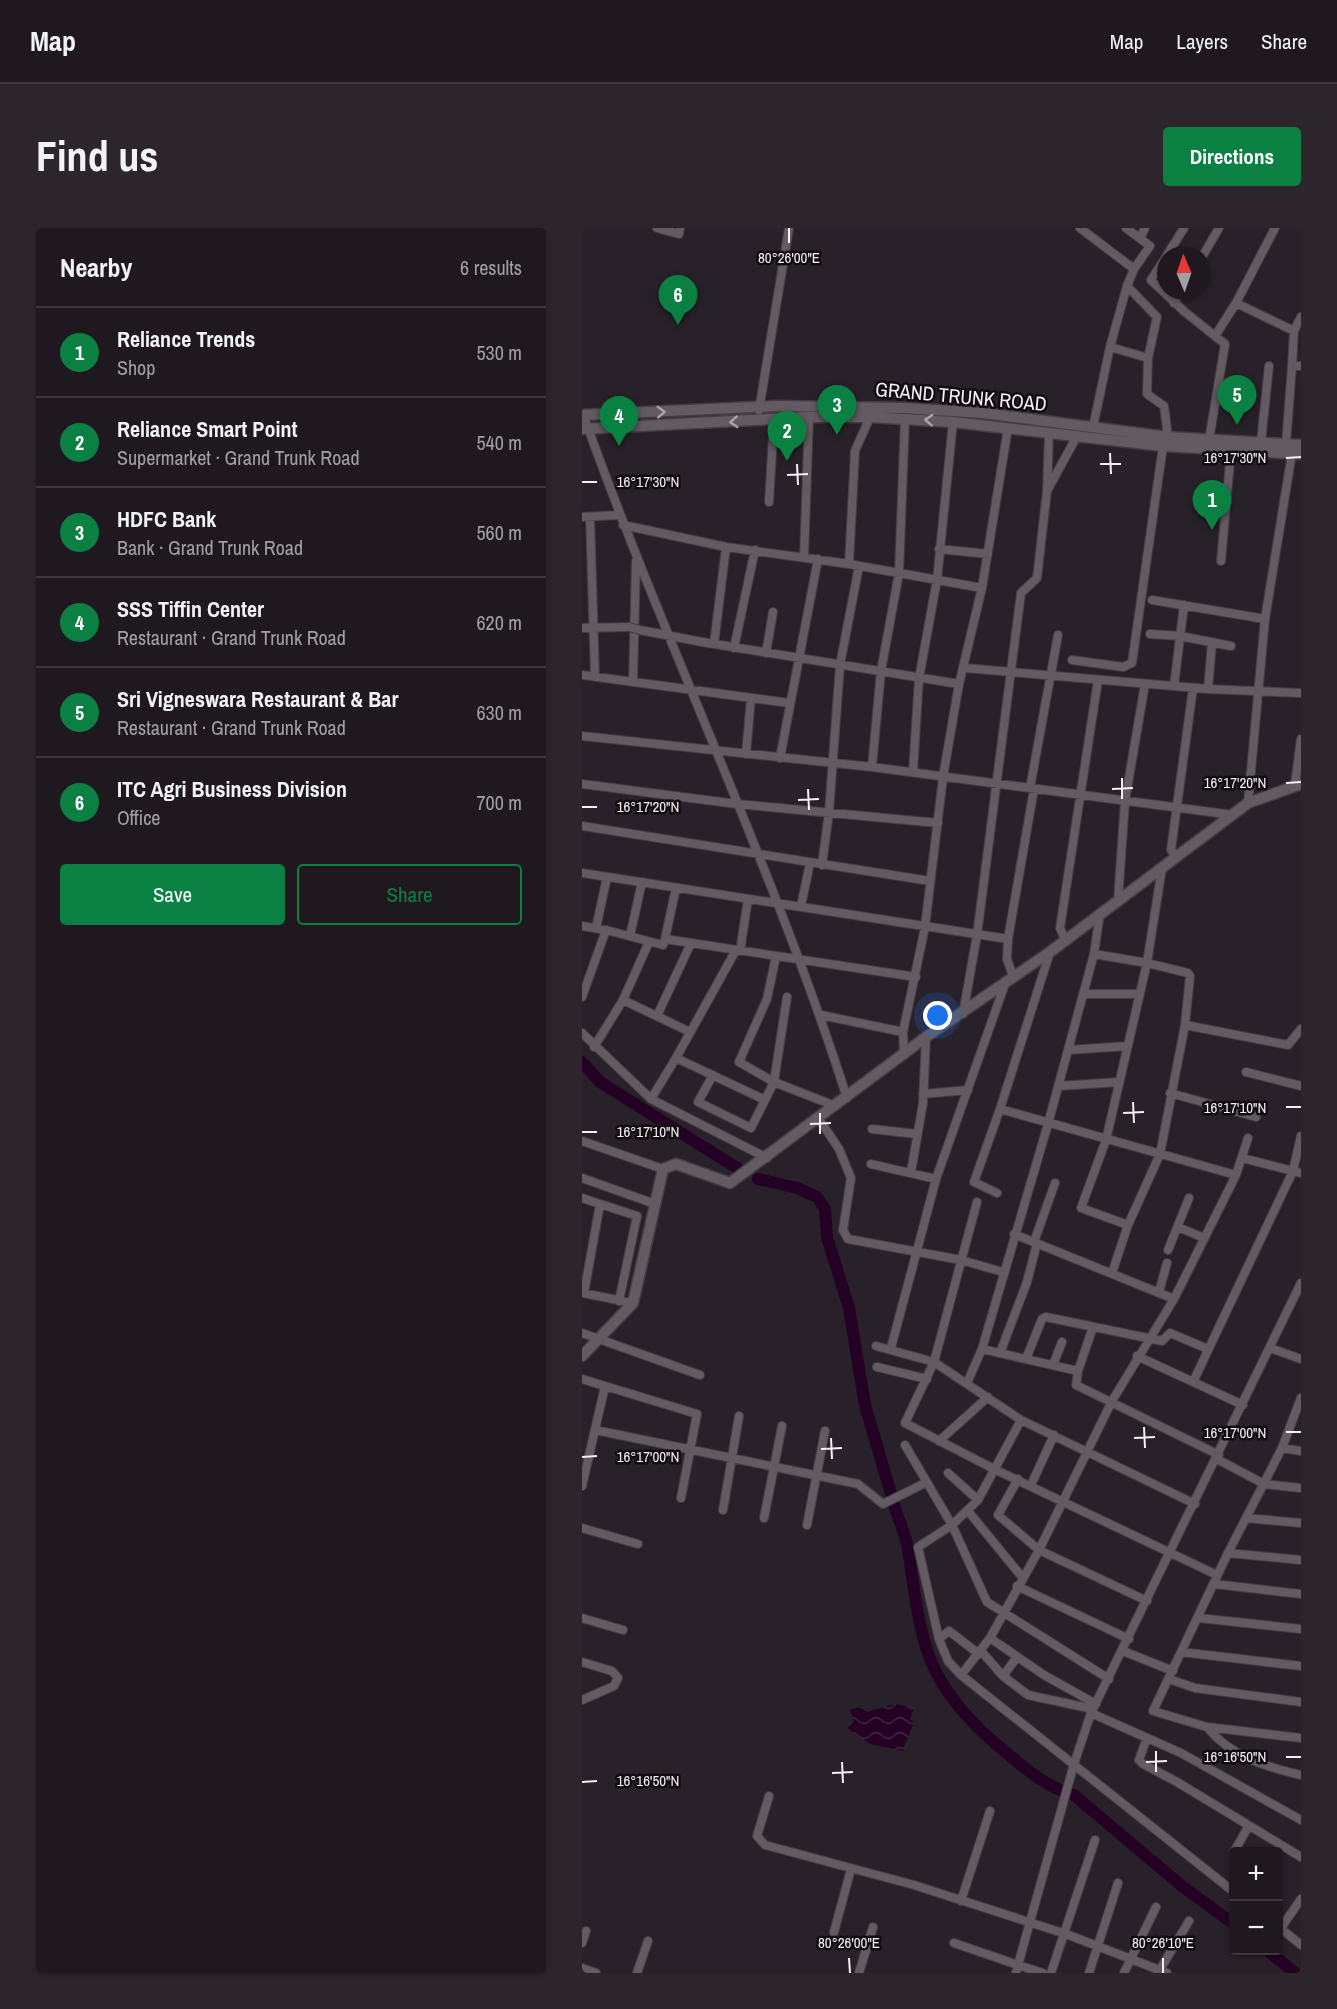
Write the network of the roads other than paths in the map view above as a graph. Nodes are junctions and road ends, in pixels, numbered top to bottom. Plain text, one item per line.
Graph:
1 (657, 228) edge
2 (680, 228) edge
3 (789, 228) edge
4 (1080, 228) edge
5 (1126, 228) edge
6 (1145, 228) edge
7 (1184, 228) edge
8 (1219, 228) edge
9 (1275, 228) edge
10 (1140, 238) junction
11 (1173, 246) edge
12 (1208, 246) edge
13 (1134, 269) junction
14 (1157, 271) edge
15 (1127, 286) junction
16 (1157, 286) edge
17 (1171, 300) edge
18 (1176, 300) edge
19 (1174, 303) junction
20 (1236, 303) junction
21 (1301, 317) edge
22 (1294, 331) junction
23 (1215, 336) junction
24 (1110, 347) junction
25 (1148, 358) junction
26 (1269, 366) dead end
27 (1297, 366) edge
28 (759, 407) junction
29 (583, 415) edge
30 (809, 417) junction
31 (870, 417) junction
32 (774, 419) junction
33 (905, 419) junction
34 (758, 421) junction
35 (953, 422) junction
36 (1093, 427) junction
37 (585, 428) edge
38 (1008, 428) junction
39 (1049, 433) junction
40 (1077, 436) junction
41 (1209, 440) junction
42 (1165, 441) junction
43 (1261, 442) junction
44 (1301, 445) edge
45 (1232, 450) junction
46 (1293, 450) edge
47 (1047, 490) junction
48 (769, 501) dead end
49 (619, 515) junction
50 (586, 517) edge
51 (623, 525) junction
52 (726, 547) junction
53 (939, 549) junction
54 (755, 550) junction
55 (987, 554) junction
56 (804, 557) junction
57 (636, 558) junction
58 (818, 559) junction
59 (1221, 561) dead end
60 (849, 564) junction
61 (859, 566) junction
62 (899, 573) junction
63 (937, 580) junction
64 (982, 588) junction
65 (1152, 600) dead end
66 (1184, 605) junction
67 (773, 612) dead end
68 (1265, 619) junction
69 (594, 627) junction
70 (582, 628) edge
71 (1150, 634) dead end
72 (1058, 635) dead end
73 (669, 636) junction
74 (1180, 636) junction
75 (1212, 643) junction
76 (714, 644) junction
77 (1231, 646) dead end
78 (734, 648) junction
79 (766, 653) junction
80 (799, 658) junction
81 (1072, 660) dead end
82 (840, 665) junction
83 (965, 668) junction
84 (881, 671) junction
85 (1010, 672) junction
86 (582, 675) edge
87 (1052, 676) junction
88 (595, 677) junction
89 (919, 678) junction
90 (1098, 680) junction
91 (633, 682) junction
92 (959, 684) junction
93 (1145, 684) junction
94 (1174, 686) junction
95 (1193, 688) junction
96 (1208, 689) junction
97 (690, 691) junction
98 (1258, 692) junction
99 (1301, 693) edge
100 (751, 698) junction
101 (789, 703) junction
102 (582, 736) edge
103 (1301, 739) edge
104 (714, 750) junction
105 (746, 754) junction
106 (780, 758) junction
107 (833, 763) junction
108 (872, 766) junction
109 (913, 772) junction
110 (944, 777) junction
111 (582, 784) edge
112 (995, 784) junction
113 (1298, 784) edge
114 (1032, 789) junction
115 (1078, 795) junction
116 (1125, 801) junction
117 (1248, 803) junction
118 (737, 804) junction
119 (1175, 808) junction
120 (829, 812) junction
121 (1235, 816) junction
122 (938, 823) junction
123 (582, 826) edge
124 (760, 856) junction
125 (1177, 857) junction
126 (810, 863) junction
127 (822, 865) junction
128 (1162, 868) junction
129 (582, 873) edge
130 (607, 877) junction
131 (930, 881) junction
132 (642, 882) junction
133 (676, 888) junction
134 (748, 899) junction
135 (1118, 900) junction
136 (779, 903) junction
137 (801, 906) junction
138 (1100, 913) junction
139 (582, 926) edge
140 (925, 927) junction
141 (596, 928) junction
142 (606, 930) junction
143 (977, 935) junction
144 (630, 936) junction
145 (665, 939) junction
146 (1008, 939) junction
147 (1065, 939) junction
148 (649, 942) junction
149 (691, 943) junction
150 (738, 951) junction
151 (1050, 952) junction
152 (1094, 954) junction
153 (776, 956) junction
154 (799, 958) junction
155 (1147, 963) junction
156 (916, 978) junction
157 (1009, 979) junction
158 (1083, 994) junction
159 (1140, 994) junction
160 (582, 997) edge
161 (787, 997) dead end
162 (623, 1000) junction
163 (963, 1014) junction
164 (821, 1015) junction
165 (657, 1016) junction
166 (1185, 1025) junction
167 (1301, 1029) edge
168 (690, 1032) junction
169 (903, 1032) junction
170 (582, 1033) edge
171 (926, 1037) junction
172 (1128, 1046) junction
173 (594, 1047) junction
174 (1068, 1050) junction
175 (904, 1055) junction
176 (676, 1058) junction
177 (1246, 1072) dead end
178 (713, 1075) junction
179 (774, 1082) junction
180 (1119, 1082) junction
181 (1059, 1086) junction
182 (1301, 1086) edge
183 (968, 1090) junction
184 (1170, 1093) junction
185 (923, 1094) junction
186 (847, 1098) junction
187 (651, 1100) junction
188 (765, 1100) junction
189 (835, 1107) junction
190 (1000, 1109) junction
191 (1256, 1117) dead end
192 (819, 1119) junction
193 (1048, 1124) junction
194 (872, 1129) dead end
195 (917, 1134) junction
196 (1301, 1136) edge
197 (1248, 1138) dead end
198 (1106, 1140) junction
199 (582, 1142) edge
200 (1160, 1154) junction
201 (767, 1158) junction
202 (1242, 1158) junction
203 (872, 1164) dead end
204 (663, 1169) junction
205 (911, 1172) junction
206 (1297, 1172) edge
207 (1236, 1175) junction
208 (582, 1178) edge
209 (936, 1179) junction
210 (1055, 1183) dead end
211 (997, 1193) dead end
212 (582, 1198) edge
213 (1189, 1198) dead end
214 (977, 1202) dead end
215 (600, 1204) junction
216 (656, 1204) junction
217 (1128, 1226) junction
218 (1178, 1227) junction
219 (1014, 1234) junction
220 (1204, 1238) junction
221 (1036, 1242) junction
222 (1168, 1250) dead end
223 (915, 1253) junction
224 (962, 1260) junction
225 (1167, 1263) dead end
226 (1003, 1272) junction
227 (1113, 1273) junction
228 (1301, 1282) edge
229 (1159, 1292) junction
230 (583, 1293) edge
231 (1174, 1299) junction
232 (619, 1301) junction
233 (633, 1303) junction
234 (1093, 1327) junction
235 (582, 1333) edge
236 (599, 1337) junction
237 (1148, 1339) junction
238 (1062, 1342) dead end
239 (876, 1346) dead end
240 (891, 1348) junction
241 (1270, 1348) junction
242 (982, 1349) junction
243 (1208, 1349) junction
244 (1000, 1353) junction
245 (582, 1356) edge
246 (1137, 1356) junction
247 (1026, 1359) junction
248 (1301, 1359) edge
249 (934, 1362) junction
250 (1053, 1365) junction
251 (877, 1367) dead end
252 (1078, 1371) junction
253 (700, 1375) dead end
254 (582, 1379) edge
255 (927, 1379) junction
256 (1193, 1382) junction
257 (967, 1383) junction
258 (605, 1386) junction
259 (988, 1397) junction
260 (1301, 1398) edge
261 (1112, 1401) junction
262 (1243, 1405) junction
263 (1298, 1412) edge
264 (740, 1416) dead end
265 (1021, 1420) junction
266 (783, 1426) dead end
267 (595, 1430) junction
268 (825, 1431) dead end
269 (1054, 1435) junction
270 (939, 1441) junction
271 (904, 1445) dead end
272 (1282, 1449) junction
273 (1089, 1451) junction
274 (1301, 1451) edge
275 (690, 1452) junction
276 (1218, 1457) junction
277 (732, 1460) junction
278 (775, 1468) junction
279 (993, 1469) junction
280 (948, 1473) dead end
281 (816, 1476) junction
282 (1018, 1479) junction
283 (583, 1480) edge
284 (925, 1483) junction
285 (1264, 1484) junction
286 (1031, 1485) junction
287 (1301, 1488) edge
288 (681, 1498) dead end
289 (978, 1500) junction
290 (1064, 1501) junction
291 (1195, 1504) junction
292 (723, 1510) dead end
293 (968, 1511) junction
294 (764, 1518) dead end
295 (1246, 1518) junction
296 (1301, 1523) edge
297 (807, 1525) dead end
298 (952, 1525) junction
299 (582, 1528) edge
300 (638, 1544) dead end
301 (1039, 1550) junction
302 (1172, 1552) junction
303 (1228, 1553) junction
304 (1301, 1560) edge
305 (1217, 1575) junction
306 (1022, 1577) junction
307 (1214, 1584) junction
308 (1017, 1586) junction
309 (1301, 1594) edge
310 (1148, 1601) junction
311 (1002, 1612) junction
312 (582, 1618) edge
313 (1199, 1618) junction
314 (1301, 1629) edge
315 (623, 1630) dead end
316 (990, 1638) junction
317 (939, 1639) junction
318 (1129, 1639) junction
319 (1123, 1651) junction
320 (980, 1652) junction
321 (1181, 1652) junction
322 (1017, 1657) junction
323 (582, 1662) edge
324 (1301, 1666) edge
325 (961, 1675) junction
326 (1171, 1675) junction
327 (1003, 1676) junction
328 (1109, 1679) junction
329 (582, 1700) edge
330 (1301, 1702) edge
331 (1094, 1709) junction
332 (1207, 1727) junction
333 (1147, 1738) junction
334 (1301, 1738) edge
335 (1074, 1764) junction
336 (1301, 1775) edge
337 (769, 1796) dead end
338 (990, 1810) dead end
339 (1301, 1820) edge
340 (1248, 1827) junction
341 (1095, 1840) dead end
342 (1236, 1847) edge
343 (1301, 1857) edge
344 (851, 1869) junction
345 (1118, 1883) dead end
346 (1229, 1889) edge
347 (1301, 1899) edge
348 (961, 1901) junction
349 (1155, 1907) dead end
350 (1189, 1922) dead end
351 (1029, 1923) junction
352 (1283, 1923) edge
353 (873, 1927) dead end
354 (1283, 1930) edge
355 (586, 1931) dead end
356 (834, 1932) dead end
357 (1066, 1934) junction
358 (648, 1941) dead end
359 (582, 1943) edge
360 (954, 1943) dead end
361 (1301, 1945) edge
362 (1098, 1946) junction
363 (1131, 1959) junction
364 (582, 1968) edge
365 (1017, 1969) edge
366 (1162, 1972) edge
367 (596, 1973) edge
368 (637, 1973) edge
369 (859, 1973) edge
370 (1043, 1973) edge
371 (1051, 1973) edge
372 (1089, 1973) edge
373 (1125, 1973) edge

1 - 2 street
3 - 28 street
4 - 13 street
5 - 10 street
6 - 10 street
7 - 11 street
8 - 12 street
9 - 20 street
10 - 13 street
13 - 15 street
14 - 16 street
15 - 24 street
15 - 25 street
17 - 19 street
18 - 19 street
19 - 23 street
20 - 22 street
20 - 23 street
21 - 22 street
22 - 27 street
23 - 41 street
24 - 25 street
24 - 36 street
25 - 42 street
26 - 43 street
27 - 46 street
29 -> 28 main road, GRAND TRUNK ROAD
28 - 34 street
28 - 36 main road, GRAND TRUNK ROAD
29 - 37 street
30 - 31 main road, GRAND TRUNK ROAD
30 - 32 main road, GRAND TRUNK ROAD
30 - 56 street
31 - 33 main road, GRAND TRUNK ROAD
31 - 60 street
32 - 34 main road, GRAND TRUNK ROAD
32 - 48 street
35 -> 33 main road, GRAND TRUNK ROAD
33 - 62 street
34 -> 37 main road, GRAND TRUNK ROAD
35 - 38 main road, GRAND TRUNK ROAD
35 - 53 street
36 - 42 main road, GRAND TRUNK ROAD
37 - 49 street
38 - 39 main road, GRAND TRUNK ROAD
38 - 55 street
39 - 40 main road, GRAND TRUNK ROAD
39 - 47 street
40 - 42 main road, GRAND TRUNK ROAD
40 - 47 street
41 - 42 main road, GRAND TRUNK ROAD
41 - 43 main road, GRAND TRUNK ROAD
42 - 45 main road, GRAND TRUNK ROAD
42 - 81 street
43 - 46 main road, GRAND TRUNK ROAD
44 - 46 main road, GRAND TRUNK ROAD
45 - 46 main road, GRAND TRUNK ROAD
45 - 59 street
46 - 68 street
47 - 85 street
49 - 50 street
49 - 51 street
50 - 69 street
51 - 52 street
51 - 57 street
52 - 54 street
52 - 76 street
53 - 55 street
53 - 63 street
54 - 56 street
54 - 78 street
55 - 64 street
56 - 58 street
57 - 73 street
57 - 91 street
58 - 60 street
58 - 80 street
60 - 61 street
61 - 62 street
61 - 82 street
62 - 63 street
62 - 84 street
63 - 64 street
63 - 89 street
64 - 83 street
65 - 66 street
66 - 68 street
66 - 74 street
67 - 79 street
68 - 98 street
69 - 70 street
69 - 73 street, bridge
69 - 88 street
71 - 74 street
72 - 87 street
73 - 76 street
73 - 97 street
74 - 75 street
74 - 94 street
75 - 77 street
75 - 96 street
76 - 78 street
78 - 79 street
79 - 80 street
80 - 82 street
80 - 101 street
82 - 84 street
82 - 107 street
83 - 85 street
83 - 92 street
84 - 89 street
84 - 108 street
85 - 87 street
85 - 112 street
86 - 88 street
87 - 90 street
87 - 114 street
88 - 91 street
89 - 92 street
89 - 109 street
90 - 93 street
90 - 115 street
91 - 97 street
92 - 110 street
93 - 94 street
93 - 116 street
94 - 95 street
95 - 96 street
95 - 119 street
96 - 98 street
97 - 100 street
97 - 104 street
98 - 99 street
98 - 117 street
100 - 101 street
100 - 105 street
101 - 106 street
102 - 104 street
103 - 113 street
104 - 105 street
104 - 118 street
105 - 106 street
106 - 107 street
107 - 108 street
107 - 120 street
108 - 109 street
109 - 110 street
110 - 112 street
110 - 122 street
111 - 118 street
112 - 114 street
112 - 143 street
113 - 117 main road
114 - 115 street
114 - 146 street
115 - 116 street
115 - 147 street
116 - 119 street
116 - 135 street
117 - 121 main road
118 - 120 street
118 - 124 street
119 - 121 street
119 - 125 street
120 - 122 street
120 - 127 street
121 - 125 main road
122 - 131 street
123 - 124 street
124 - 126 street
124 - 136 street
125 - 128 main road
126 - 127 street
126 - 137 street
127 - 131 street
128 - 135 main road
128 - 155 street
129 - 130 street
130 - 132 street
130 - 141 street
131 - 140 street
132 - 133 street
132 - 144 street
133 - 134 street
133 - 145 street
134 - 136 street
134 - 150 street
135 - 138 main road
136 - 137 street
136 - 154 street
137 - 140 street
138 - 147 main road
138 - 152 street
139 - 141 street
140 - 143 street
140 - 156 street
141 - 142 street
142 - 144 street
142 - 160 street
143 - 146 street
143 - 163 street
144 - 148 street
145 - 148 street
145 - 149 street
146 - 157 street
147 - 151 main road
148 - 162 street
149 - 150 street
149 - 165 street
150 - 153 street
150 - 168 street
151 - 157 main road
151 - 190 street
152 - 155 street
152 - 158 street
153 - 154 street
153 - 179 street
154 - 156 street
154 - 164 street
155 - 159 street
155 - 166 street
156 - 169 street
157 - 163 main road
157 - 183 street
158 - 159 street
158 - 174 street
159 - 172 street
161 - 179 street
162 - 165 street
162 - 173 street
163 - 171 main road
164 - 169 street
164 - 186 street
165 - 168 street
166 - 167 street
166 - 184 street
168 - 176 street
169 - 175 street
170 - 173 street
171 - 175 main road
171 - 185 street
172 - 174 street
172 - 180 street
173 - 187 street
174 - 181 street
175 - 186 main road
176 - 178 street
176 - 187 street
177 - 182 street
178 - 188 street
178 - 188 street
179 - 188 street
179 - 189 street
180 - 181 street
180 - 198 street
181 - 193 street
183 - 185 street
183 - 209 street
184 - 191 street
184 - 200 street
185 - 195 street
186 - 189 main road
187 - 201 street
189 - 192 main road
190 - 193 street
190 - 211 street
192 - 201 main road
192 - 223 street
193 - 198 street
193 - 219 street
194 - 195 street
195 - 205 street
196 - 206 street
197 - 202 street
198 - 200 street
198 - 217 street
199 - 204 street
200 - 207 street
200 - 217 street
201 - 204 main road
202 - 206 street
202 - 207 street
203 - 205 street
204 - 216 main road
205 - 209 street
206 - 243 street
207 - 220 street
208 - 216 street
209 - 223 street
210 - 221 street
212 - 215 street
213 - 218 street
214 - 224 street
215 - 230 street
215 - 232 street
216 - 233 main road
217 - 227 street
218 - 220 street
218 - 222 street
219 - 221 street
219 - 226 street
220 - 231 street
221 - 227 street
221 - 244 street
223 - 224 street
223 - 240 street
224 - 226 street
224 - 249 street
225 - 229 street
226 - 242 street
227 - 229 street
228 - 241 street
229 - 231 street
230 - 232 street
231 - 237 street
232 - 233 street
233 - 236 main road
234 - 237 street
234 - 247 street
234 - 252 street
235 - 236 street
236 - 245 main road
236 - 253 street
237 - 243 street
237 - 246 street
238 - 250 street
239 - 240 street
240 - 249 street
241 - 248 street
241 - 262 street
242 - 244 street
242 - 257 street
243 - 256 street
244 - 247 street
246 - 256 street
246 - 261 street
247 - 250 street
249 - 255 street
249 - 257 street
250 - 252 street
251 - 255 street
252 - 261 street
254 - 258 street
255 - 270 street
256 - 262 street
257 - 259 street
258 - 267 street
258 - 275 street
259 - 265 street
259 - 270 street
260 - 263 street
261 - 273 street
261 - 276 street
262 - 276 street
263 - 272 street
264 - 277 street
265 - 269 street
265 - 279 street
266 - 278 street
267 - 275 street
267 - 283 street
268 - 281 street
269 - 273 street
269 - 286 street
270 - 279 street
271 - 284 street
272 - 274 street
272 - 285 street
273 - 290 street
273 - 291 street
275 - 277 street
275 - 288 street
276 - 285 street
276 - 291 street
277 - 278 street
277 - 292 street
278 - 281 street
278 - 294 street
279 - 282 street
279 - 289 street
280 - 289 street
281 - 284 street
281 - 297 street
282 - 286 street
282 - 301 street
284 - 298 street
285 - 287 street
285 - 295 street
286 - 290 street
289 - 293 street
290 - 301 street
290 - 302 street
291 - 302 street
293 - 298 street
293 - 306 street
295 - 296 street
295 - 303 street
298 - 311 street
298 - 317 street
299 - 300 street
301 - 306 street
301 - 310 street
302 - 305 street
302 - 310 street
303 - 304 street
303 - 305 street
305 - 307 street
306 - 308 street
307 - 309 street
307 - 313 street
308 - 311 street
308 - 318 street
310 - 318 street
311 - 316 street
311 - 328 street
312 - 315 street
313 - 314 street
313 - 321 street
316 - 320 street
316 - 322 street
317 - 320 street
317 - 325 street
318 - 319 street
319 - 326 street
319 - 328 street
320 - 325 street
320 - 327 street
321 - 324 street
321 - 326 street
322 - 327 street
322 - 331 street
323 - 329 street
325 - 335 street
326 - 330 street
326 - 332 street
327 - 331 street
328 - 331 street
331 - 333 street
331 - 335 street
332 - 334 street
332 - 336 street
333 - 339 street
333 - 340 street
335 - 346 street
335 - 351 street
337 - 344 street
338 - 348 street
340 - 342 street
340 - 343 street
341 - 357 street
344 - 348 street
344 - 356 street
345 - 362 street
347 - 352 street
348 - 351 street
349 - 363 street
350 - 366 street
351 - 357 street
351 - 365 street
353 - 369 street
354 - 361 street
355 - 359 street
357 - 362 street
357 - 371 street
358 - 368 street
360 - 365 street
362 - 363 street
362 - 372 street
363 - 366 street
363 - 373 street
364 - 367 street
365 - 370 street

